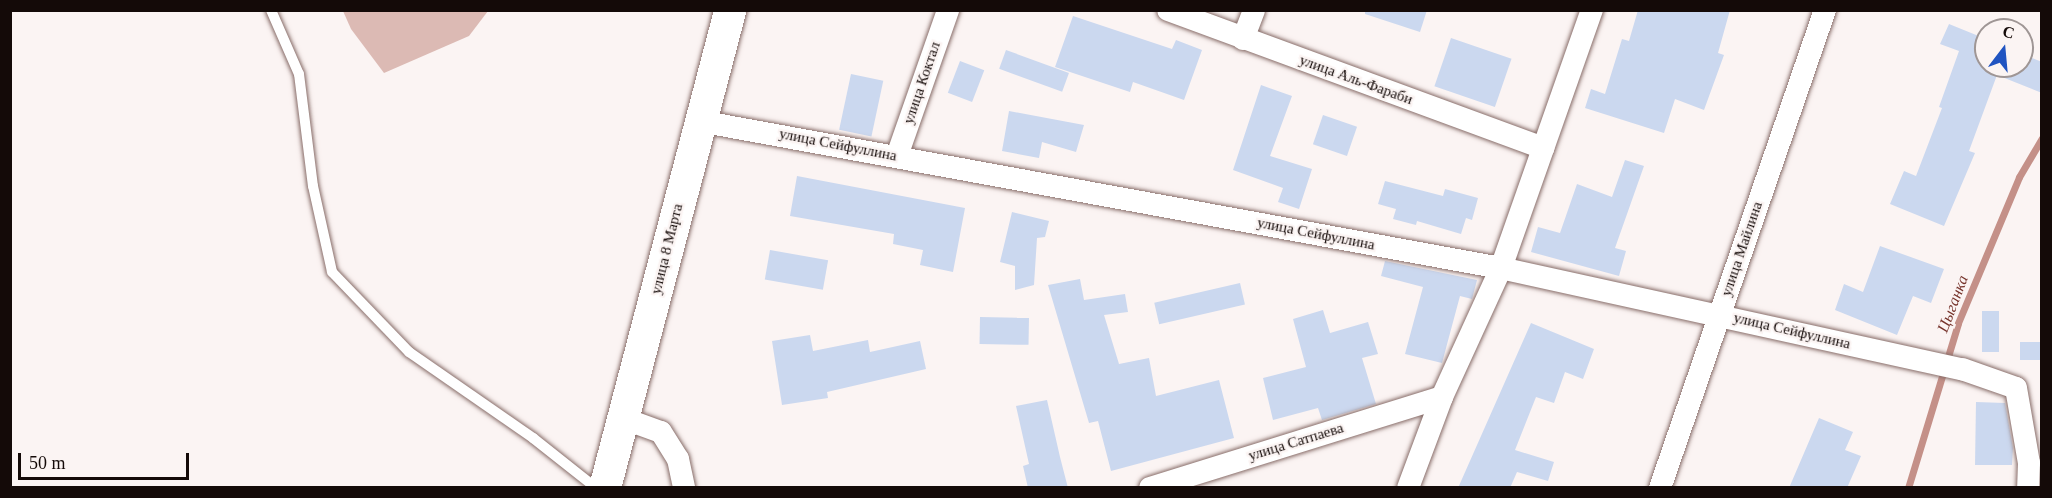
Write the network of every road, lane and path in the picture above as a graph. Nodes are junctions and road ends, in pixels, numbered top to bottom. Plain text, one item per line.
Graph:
1 (271, 10) edge
2 (730, 10) edge
3 (948, 10) edge
4 (1168, 10) edge
5 (1254, 10) edge
6 (1592, 10) edge
7 (1825, 10) edge
8 (1243, 39) junction
9 (699, 121) junction
10 (1543, 148) junction
11 (897, 156) junction
12 (1501, 268) junction
13 (1719, 315) junction
14 (1442, 397) junction
15 (625, 419) junction
16 (2035, 462) edge
17 (596, 488) edge
18 (605, 488) edge
19 (684, 488) edge
20 (1150, 488) edge
21 (1407, 488) edge
22 (1660, 488) edge
23 (2028, 488) edge

1 - 17 lane
2 - 9 street, улица 8 Марта
3 - 11 street, улица Коктал
4 - 8 street, улица Аль-Фараби
5 - 8 street
6 - 10 street
7 - 13 street, улица Майлина
8 - 10 street, улица Аль-Фараби
9 - 11 street, улица Сейфуллина
9 - 15 street, улица 8 Марта
10 - 12 street
11 - 12 street, улица Сейфуллина
12 - 13 street, улица Сейфуллина
12 - 14 street
13 - 16 street, улица Сейфуллина
13 - 22 street, улица Майлина
14 - 20 street, улица Сатпаева
14 - 21 street
15 - 18 street, улица 8 Марта
15 - 19 street
16 - 23 street

